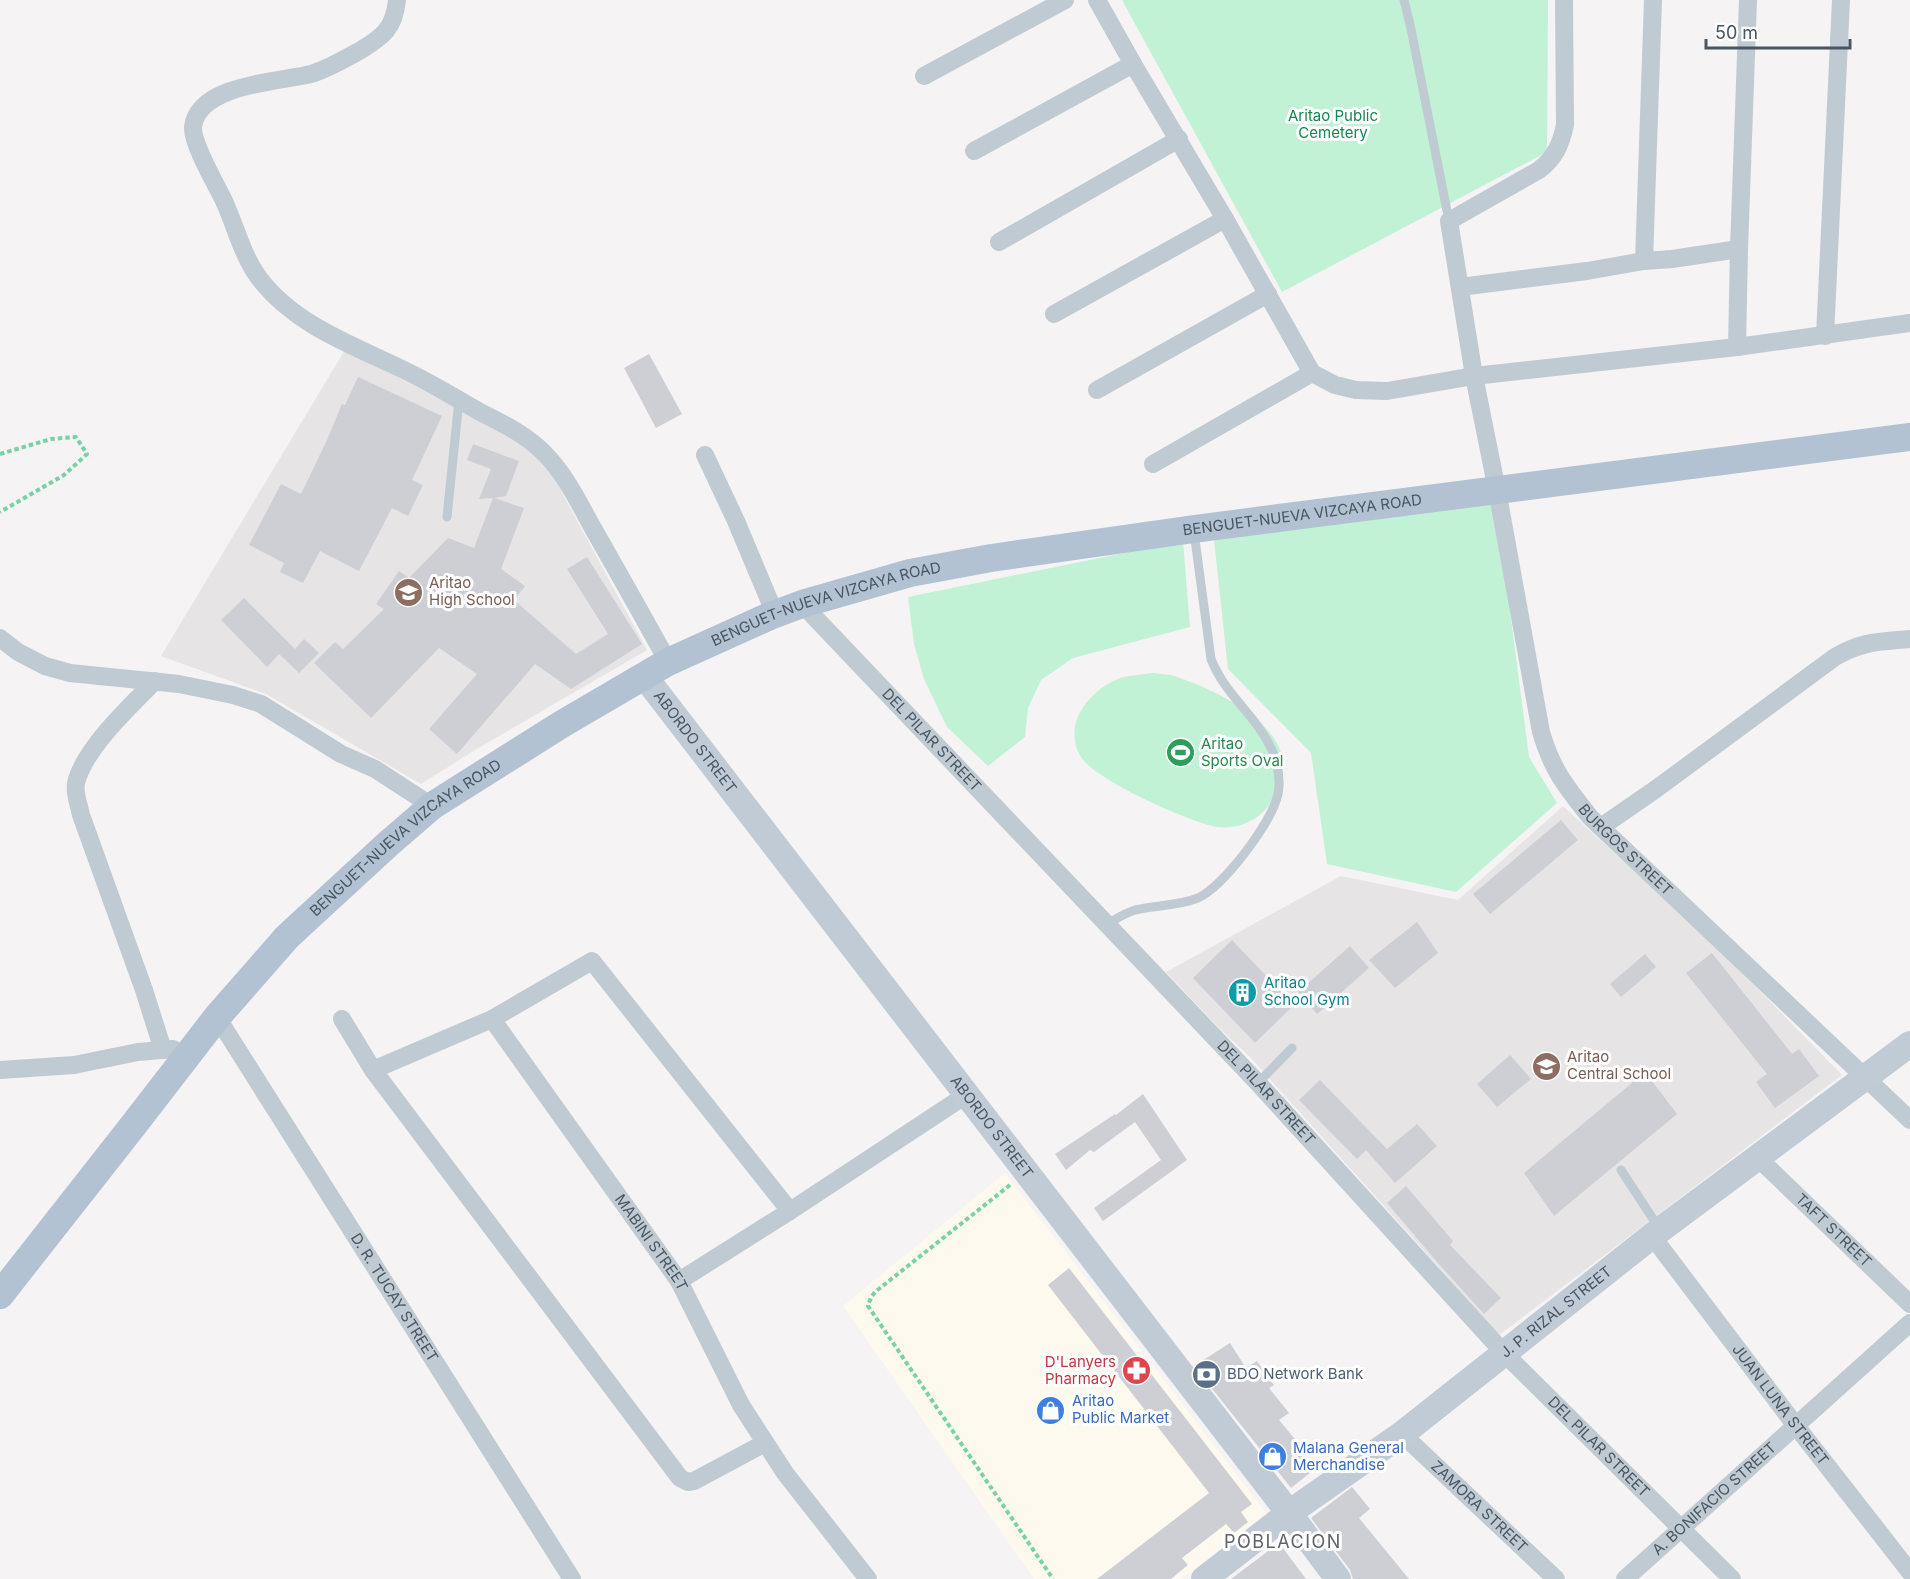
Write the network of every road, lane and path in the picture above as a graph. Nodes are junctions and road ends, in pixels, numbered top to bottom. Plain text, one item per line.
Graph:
1 (397, 0) edge
2 (1065, 0) edge
3 (1097, 0) edge
4 (1404, 0) edge
5 (1564, 0) edge
6 (1653, 0) edge
7 (1748, 0) edge
8 (1841, 0) edge
9 (1133, 64) junction
10 (924, 76) dead end
11 (1179, 139) junction
12 (974, 151) dead end
13 (1225, 219) junction
14 (1449, 221) junction
15 (999, 243) dead end
16 (1738, 249) junction
17 (1644, 261) junction
18 (1460, 287) junction
19 (1268, 294) junction
20 (1054, 314) dead end
21 (1910, 323) edge
22 (1825, 336) junction
23 (1737, 347) junction
24 (1312, 373) junction
25 (1474, 376) junction
26 (1097, 390) dead end
27 (459, 400) junction
28 (1910, 437) edge
29 (0, 454) edge
30 (705, 455) dead end
31 (1153, 464) dead end
32 (1497, 490) junction
33 (0, 512) edge
34 (447, 517) dead end
35 (1194, 529) junction
36 (802, 604) junction
37 (776, 614) junction
38 (0, 638) edge
39 (1910, 639) edge
40 (656, 669) junction
41 (155, 681) junction
42 (432, 806) junction
43 (1601, 827) junction
44 (1107, 924) junction
45 (217, 1017) junction
46 (342, 1019) dead end
47 (492, 1019) junction
48 (1910, 1044) edge
49 (193, 1048) junction
50 (1292, 1048) dead end
51 (163, 1050) junction
52 (0, 1070) edge
53 (373, 1070) junction
54 (1866, 1077) junction
55 (1258, 1083) junction
56 (966, 1095) junction
57 (1910, 1120) edge
58 (1757, 1157) junction
59 (1621, 1170) dead end
60 (1026, 1173) junction
61 (790, 1211) junction
62 (1656, 1233) junction
63 (679, 1281) junction
64 (0, 1295) edge
65 (1910, 1304) edge
66 (1910, 1323) edge
67 (1504, 1353) junction
68 (1796, 1426) junction
69 (1402, 1434) junction
70 (765, 1443) junction
71 (1289, 1513) junction
72 (1682, 1528) junction
73 (1910, 1572) edge
74 (572, 1579) edge
75 (868, 1579) edge
76 (1053, 1579) edge
77 (1204, 1579) edge
78 (1338, 1579) edge
79 (1556, 1579) edge
80 (1625, 1579) edge
81 (1732, 1579) edge

1 - 27 street
2 - 10 street
3 - 9 street
4 - 14 lane
5 - 14 street
6 - 17 street
7 - 16 street
8 - 22 street
9 - 11 street
9 - 12 street
11 - 13 street
11 - 15 street
13 - 19 street
13 - 20 street
14 - 18 street, BURGOS STREET
16 - 17 street
16 - 23 street
17 - 18 street
18 - 25 street, BURGOS STREET
19 - 24 street
19 - 26 street
21 - 22 street
22 - 23 street
23 - 25 street
24 - 25 street
24 - 31 street
25 - 32 street, BURGOS STREET
27 - 34 lane
27 - 40 street
28 - 32 main road, BENGUET-NUEVA VIZCAYA ROAD
29 - 33 path
30 - 37 street
32 - 35 main road, BENGUET-NUEVA VIZCAYA ROAD
32 - 43 street, BURGOS STREET
35 - 36 main road, BENGUET-NUEVA VIZCAYA ROAD
35 - 44 lane
36 - 37 main road, BENGUET-NUEVA VIZCAYA ROAD
36 - 44 street, DEL PILAR STREET
37 - 40 main road, BENGUET-NUEVA VIZCAYA ROAD
38 - 41 street
39 - 43 street
40 - 42 main road, BENGUET-NUEVA VIZCAYA ROAD
40 - 56 street, ABORDO STREET
41 - 42 street
41 - 51 street
42 - 45 main road, BENGUET-NUEVA VIZCAYA ROAD
43 - 54 street, BURGOS STREET
44 - 55 street, DEL PILAR STREET
45 - 49 main road, BENGUET-NUEVA VIZCAYA ROAD
45 - 74 street, D. R. TUCAY STREET
46 - 53 street
47 - 53 street
47 - 61 street
47 - 63 street, MABINI STREET
48 - 54 street, J. P. RIZAL STREET
49 - 51 street
49 - 64 main road, BENGUET-NUEVA VIZCAYA ROAD
50 - 55 lane
51 - 52 street
53 - 70 street
54 - 57 street, BURGOS STREET
54 - 58 street, J. P. RIZAL STREET
55 - 67 street, DEL PILAR STREET
56 - 60 street, ABORDO STREET
56 - 61 street
58 - 62 street, J. P. RIZAL STREET
58 - 65 street, TAFT STREET
59 - 62 lane
60 - 71 street, ABORDO STREET
60 - 76 path
61 - 63 street
62 - 67 street, J. P. RIZAL STREET
62 - 68 street, JUAN LUNA STREET
63 - 70 street, MABINI STREET
66 - 68 street, A. BONIFACIO STREET
67 - 69 street, J. P. RIZAL STREET
67 - 72 street, DEL PILAR STREET
68 - 72 street, A. BONIFACIO STREET
68 - 73 street, JUAN LUNA STREET
69 - 71 street, J. P. RIZAL STREET
69 - 79 street, ZAMORA STREET
70 - 75 street, MABINI STREET
71 - 77 street, J. P. RIZAL STREET
71 - 78 street, ABORDO STREET
72 - 80 street, A. BONIFACIO STREET
72 - 81 street, DEL PILAR STREET

